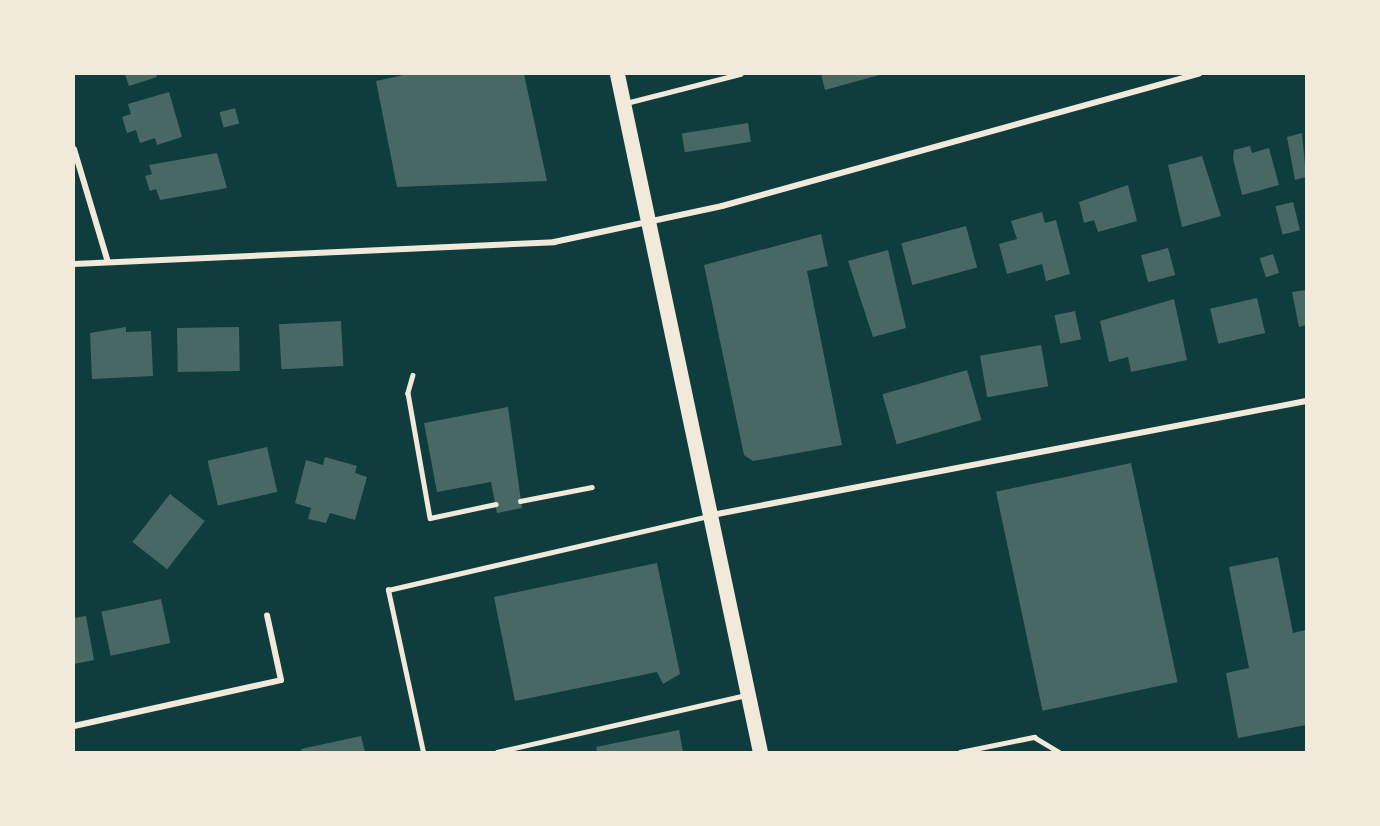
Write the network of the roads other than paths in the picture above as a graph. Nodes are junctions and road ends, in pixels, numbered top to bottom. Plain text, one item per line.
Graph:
1 (617, 74) edge
2 (740, 74) edge
3 (1199, 74) edge
4 (623, 104) junction
5 (74, 149) edge
6 (648, 223) junction
7 (108, 262) junction
8 (74, 264) edge
9 (413, 375) dead end
10 (1306, 401) edge
11 (592, 487) dead end
12 (520, 501) dead end
13 (496, 504) dead end
14 (711, 515) junction
15 (267, 615) dead end
16 (748, 695) junction
17 (74, 726) edge
18 (423, 753) edge
19 (497, 753) edge
20 (760, 753) edge
21 (960, 753) edge
22 (1059, 753) edge

1 - 4 main road
2 - 4 lane
3 - 6 street
4 - 6 main road
5 - 7 street
6 - 7 street
6 - 14 main road
7 - 8 street
9 - 13 lane
10 - 14 street
11 - 12 lane
14 - 16 main road
14 - 18 lane
15 - 17 street
16 - 19 lane
16 - 20 main road
21 - 22 lane

